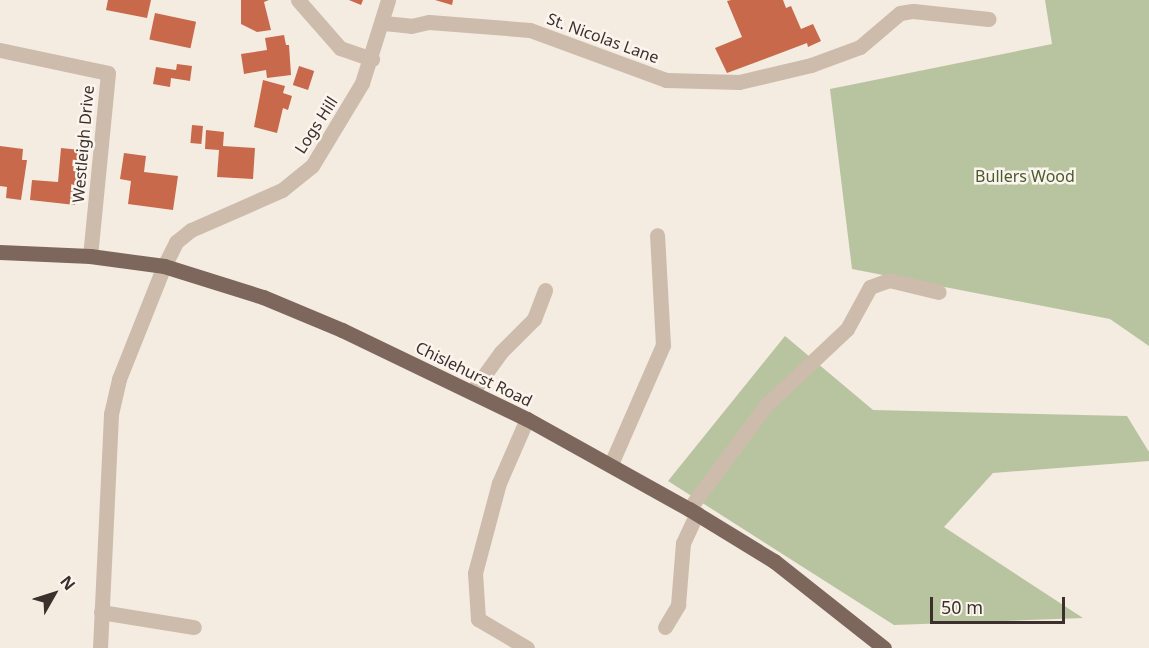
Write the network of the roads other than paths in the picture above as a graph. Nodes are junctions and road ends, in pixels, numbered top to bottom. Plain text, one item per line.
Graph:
1 (298, 0) edge
2 (388, 0) edge
3 (989, 19) dead end
4 (384, 23) junction
5 (0, 50) edge
6 (372, 59) junction
7 (657, 236) dead end
8 (0, 252) edge
9 (90, 256) junction
10 (164, 266) junction
11 (545, 290) dead end
12 (939, 292) dead end
13 (472, 392) junction
14 (527, 419) junction
15 (611, 464) junction
16 (693, 511) junction
17 (101, 612) junction
18 (194, 627) dead end
19 (665, 627) dead end
20 (100, 648) edge
21 (527, 648) edge
22 (884, 648) edge

1 - 6 street
2 - 4 street, Logs Hill
3 - 4 street, St. Nicolas Lane
4 - 6 street, Logs Hill
5 - 9 street, Westleigh Drive
6 - 10 street, Logs Hill
7 - 15 street
8 - 9 main road, Chislehurst Road
9 - 10 main road, Chislehurst Road
10 - 13 main road, Chislehurst Road
10 - 17 street, Logs Hill
11 - 13 street
12 - 16 street
13 - 14 main road, Chislehurst Road
14 - 15 main road, Chislehurst Road
14 - 21 street
15 - 16 main road, Chislehurst Road
16 - 19 street
16 - 22 main road, Chislehurst Road
17 - 18 street
17 - 20 street, Logs Hill

